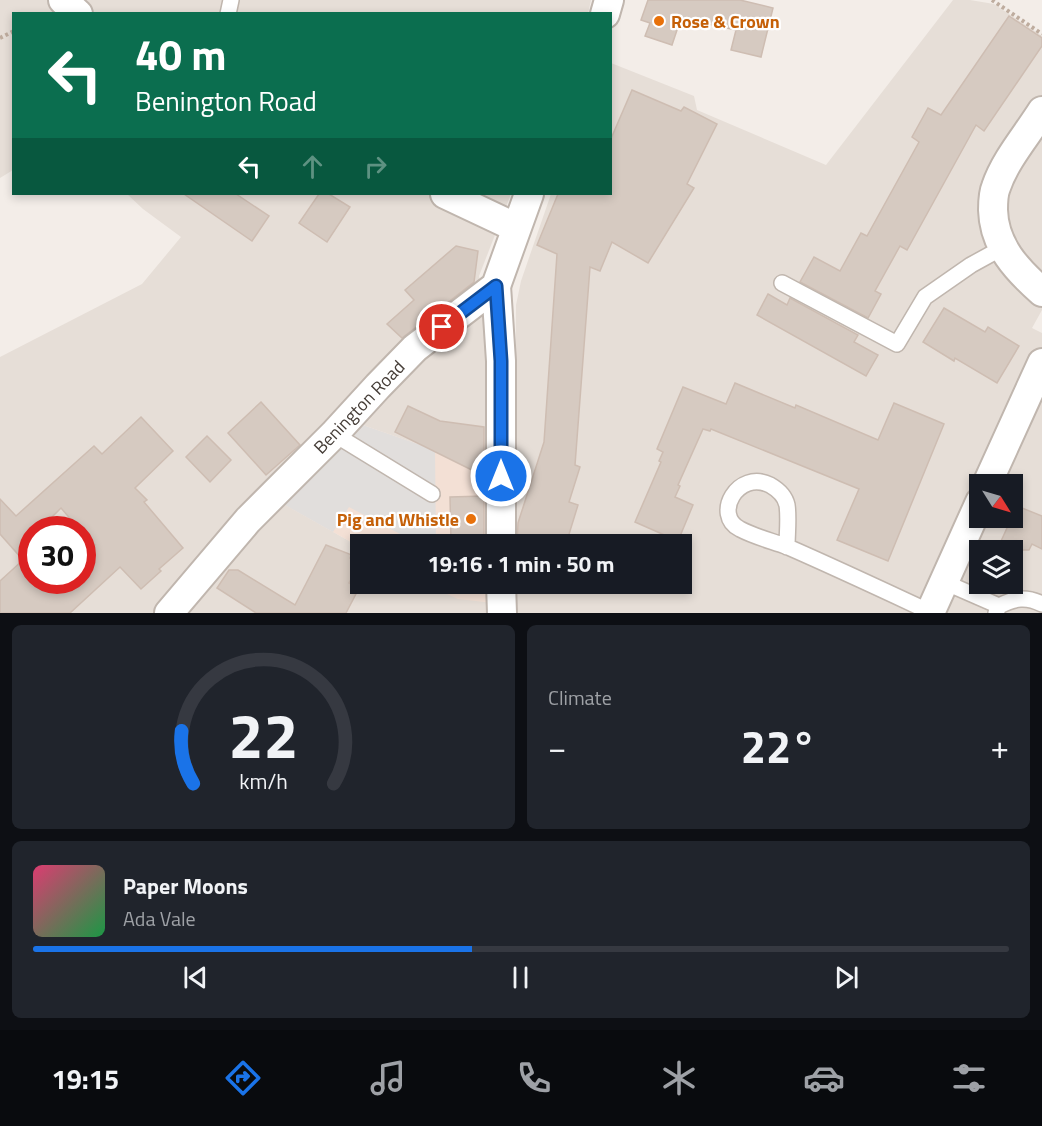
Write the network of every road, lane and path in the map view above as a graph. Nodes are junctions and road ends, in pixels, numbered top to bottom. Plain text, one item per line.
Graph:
1 (63, 0) edge
2 (992, 0) edge
3 (76, 12) edge
4 (1042, 34) edge
5 (1042, 111) edge
6 (447, 195) edge
7 (529, 195) edge
8 (515, 227) junction
9 (1002, 248) junction
10 (782, 283) dead end
11 (496, 286) junction
12 (1042, 292) edge
13 (1042, 363) edge
14 (334, 434) junction
15 (992, 474) edge
16 (432, 494) dead end
17 (969, 526) edge
18 (501, 534) edge
19 (787, 547) junction
20 (944, 582) junction
21 (501, 594) edge
22 (1042, 604) edge
23 (997, 609) edge
24 (930, 612) edge
25 (169, 613) edge
26 (502, 613) edge

1 - 3 street
2 - 4 path
5 - 9 street
6 - 8 street
7 - 8 street
8 - 11 street
9 - 10 lane
9 - 12 street
11 - 14 street, Benington Road
11 - 18 street
13 - 15 street
14 - 16 lane
14 - 25 street, Benington Road
17 - 20 street
19 - 19 lane
19 - 24 lane
20 - 23 lane
20 - 24 street
21 - 26 street
22 - 23 lane

